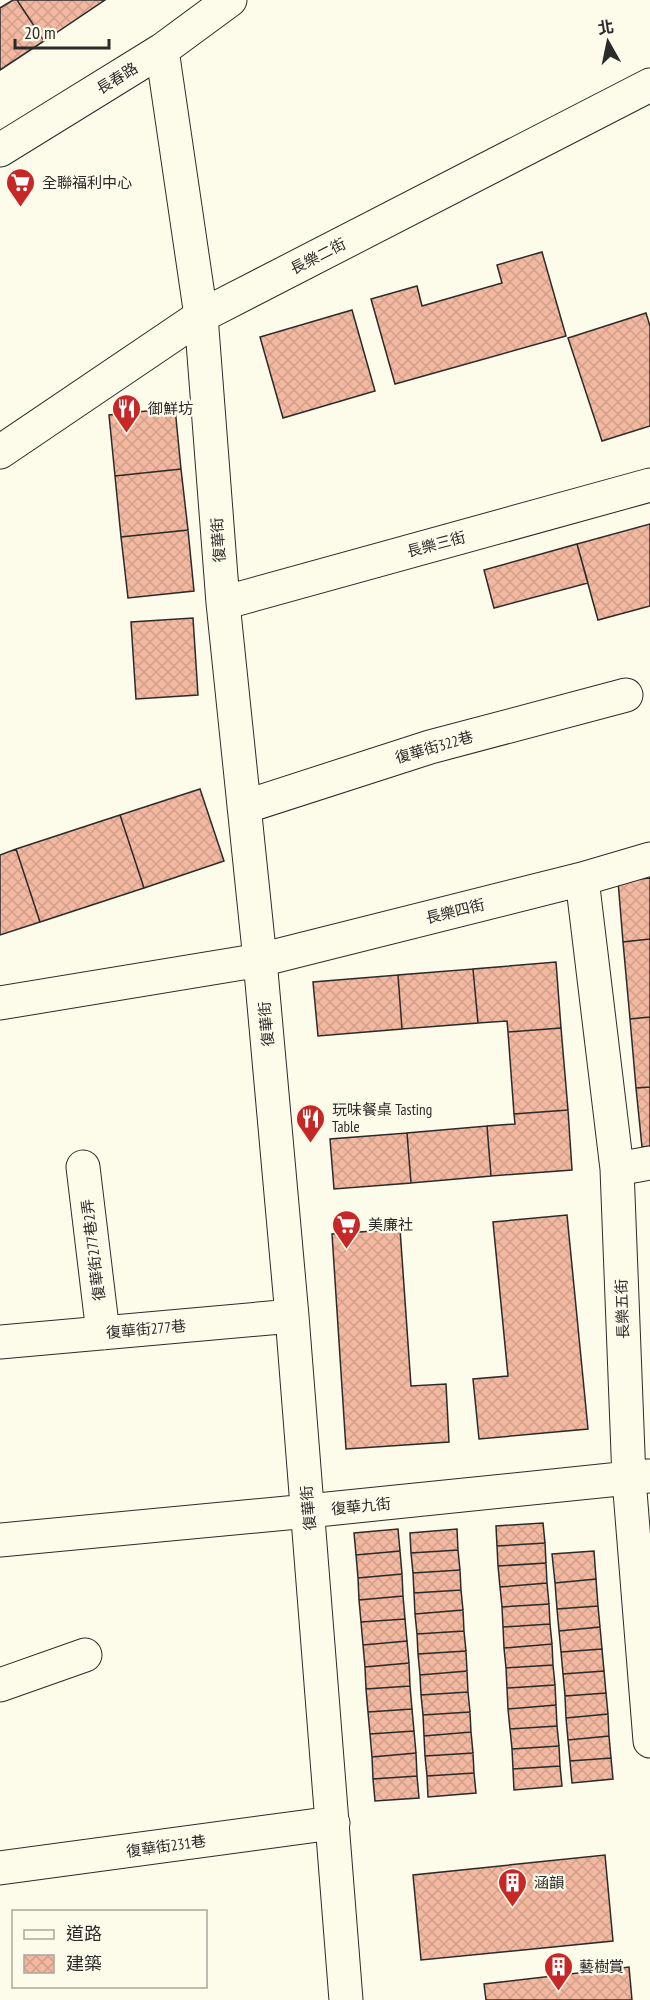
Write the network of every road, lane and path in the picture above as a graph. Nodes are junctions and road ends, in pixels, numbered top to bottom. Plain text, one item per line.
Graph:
1 (230, 0) edge
2 (162, 50) junction
3 (650, 85) edge
4 (0, 150) edge
5 (201, 316) junction
6 (0, 452) edge
7 (650, 485) edge
8 (223, 603) junction
9 (626, 695) dead end
10 (244, 807) junction
11 (650, 859) edge
12 (582, 879) junction
13 (260, 960) junction
14 (0, 1003) edge
15 (650, 1163) edge
16 (83, 1167) dead end
17 (617, 1169) junction
18 (292, 1316) junction
19 (103, 1333) junction
20 (0, 1342) edge
21 (639, 1477) edge
22 (308, 1511) junction
23 (0, 1540) edge
24 (85, 1654) dead end
25 (0, 1685) edge
26 (650, 1741) edge
27 (333, 1823) junction
28 (0, 1868) edge
29 (346, 2000) edge

1 - 2 street, 長春路
2 - 4 street, 長春路
2 - 5 street, 復華街
3 - 5 street, 長樂二街
5 - 6 street, 長樂二街
5 - 8 street, 復華街
7 - 8 street, 長樂三街
8 - 10 street, 復華街
9 - 10 street, 復華街322巷
10 - 13 street, 復華街
11 - 12 street, 長樂四街
12 - 13 street, 長樂四街
12 - 17 street, 長樂五街
13 - 14 street, 長樂四街
13 - 18 street, 復華街
15 - 17 street
16 - 19 street, 復華街277巷2弄
17 - 21 street, 長樂五街
18 - 19 street, 復華街277巷
18 - 22 street, 復華街
19 - 20 street, 復華街277巷
21 - 22 street, 復華九街
21 - 26 street, 長樂五街
22 - 23 street, 復華九街
22 - 27 street, 復華街
24 - 25 street
27 - 28 street, 復華街231巷
27 - 29 street, 復華街

